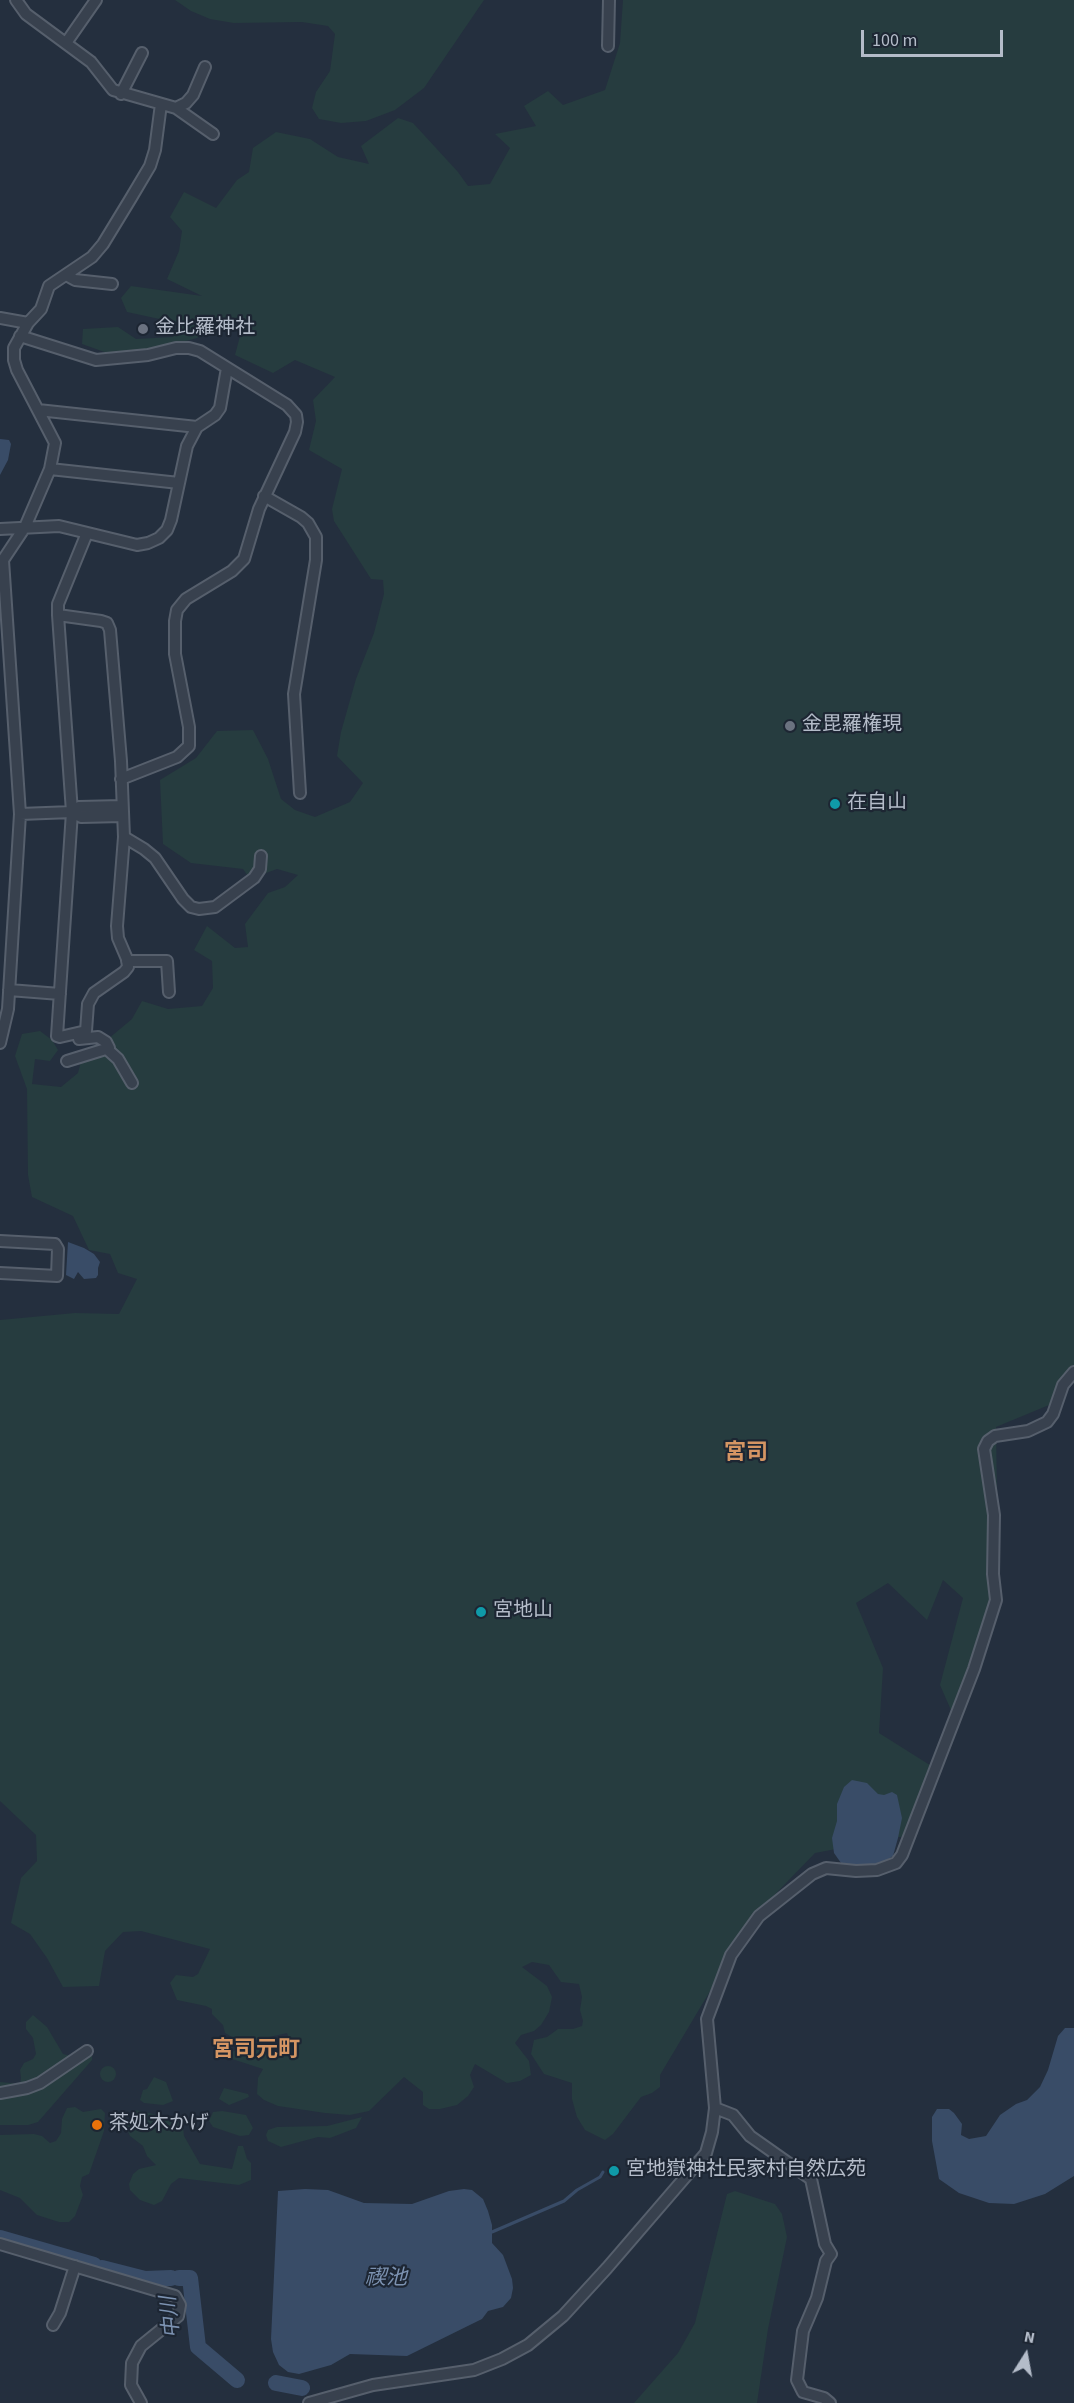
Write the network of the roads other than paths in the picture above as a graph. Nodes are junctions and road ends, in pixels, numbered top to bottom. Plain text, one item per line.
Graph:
1 (16, 0) edge
2 (96, 0) edge
3 (609, 0) edge
4 (66, 43) junction
5 (608, 46) dead end
6 (142, 53) dead end
7 (205, 67) dead end
8 (120, 94) junction
9 (161, 104) junction
10 (176, 108) junction
11 (213, 134) dead end
12 (66, 275) junction
13 (112, 284) dead end
14 (0, 318) edge
15 (28, 323) junction
16 (20, 336) junction
17 (227, 368) junction
18 (38, 410) junction
19 (197, 427) junction
20 (50, 469) junction
21 (179, 483) junction
22 (264, 496) junction
23 (25, 527) junction
24 (0, 529) edge
25 (87, 533) junction
26 (58, 615) junction
27 (5, 674) edge
28 (121, 779) junction
29 (300, 793) dead end
30 (122, 811) junction
31 (72, 812) junction
32 (20, 814) junction
33 (124, 837) junction
34 (261, 856) dead end
35 (128, 961) junction
36 (9, 990) junction
37 (169, 992) dead end
38 (60, 994) junction
39 (4, 1008) edge
40 (60, 1037) junction
41 (0, 1043) edge
42 (108, 1050) junction
43 (67, 1061) dead end
44 (132, 1083) dead end
45 (0, 1241) edge
46 (0, 1273) edge
47 (1074, 1371) edge
48 (87, 2051) dead end
49 (0, 2093) edge
50 (715, 2108) junction
51 (0, 2244) edge
52 (75, 2266) junction
53 (53, 2325) dead end
54 (818, 2400) edge
55 (141, 2403) edge
56 (309, 2403) edge
57 (830, 2403) edge

1 - 4 street
2 - 4 street
3 - 5 street
4 - 8 street
6 - 8 street
7 - 10 street
8 - 9 street
9 - 10 street
9 - 12 street
10 - 11 street
12 - 13 street
12 - 15 street
14 - 15 street
15 - 16 street
16 - 17 street
16 - 18 street
17 - 19 street
17 - 22 street
18 - 19 street
18 - 20 street
19 - 21 street
20 - 21 street
20 - 23 street
21 - 25 street
22 - 28 street
22 - 29 street
23 - 24 street
23 - 25 street
23 - 27 street
25 - 26 street
26 - 28 street
26 - 31 street
27 - 32 street
28 - 30 street
30 - 31 street
30 - 33 street
31 - 32 street
31 - 38 street
32 - 36 street
33 - 34 street
33 - 35 street
35 - 37 street
35 - 40 street
36 - 38 street
36 - 39 street
38 - 40 street
39 - 41 street
40 - 42 street
42 - 43 street
42 - 44 street
45 - 46 street
47 - 50 street
48 - 49 street
50 - 54 street
50 - 56 street
51 - 52 street
52 - 53 street
52 - 55 street
54 - 57 street

